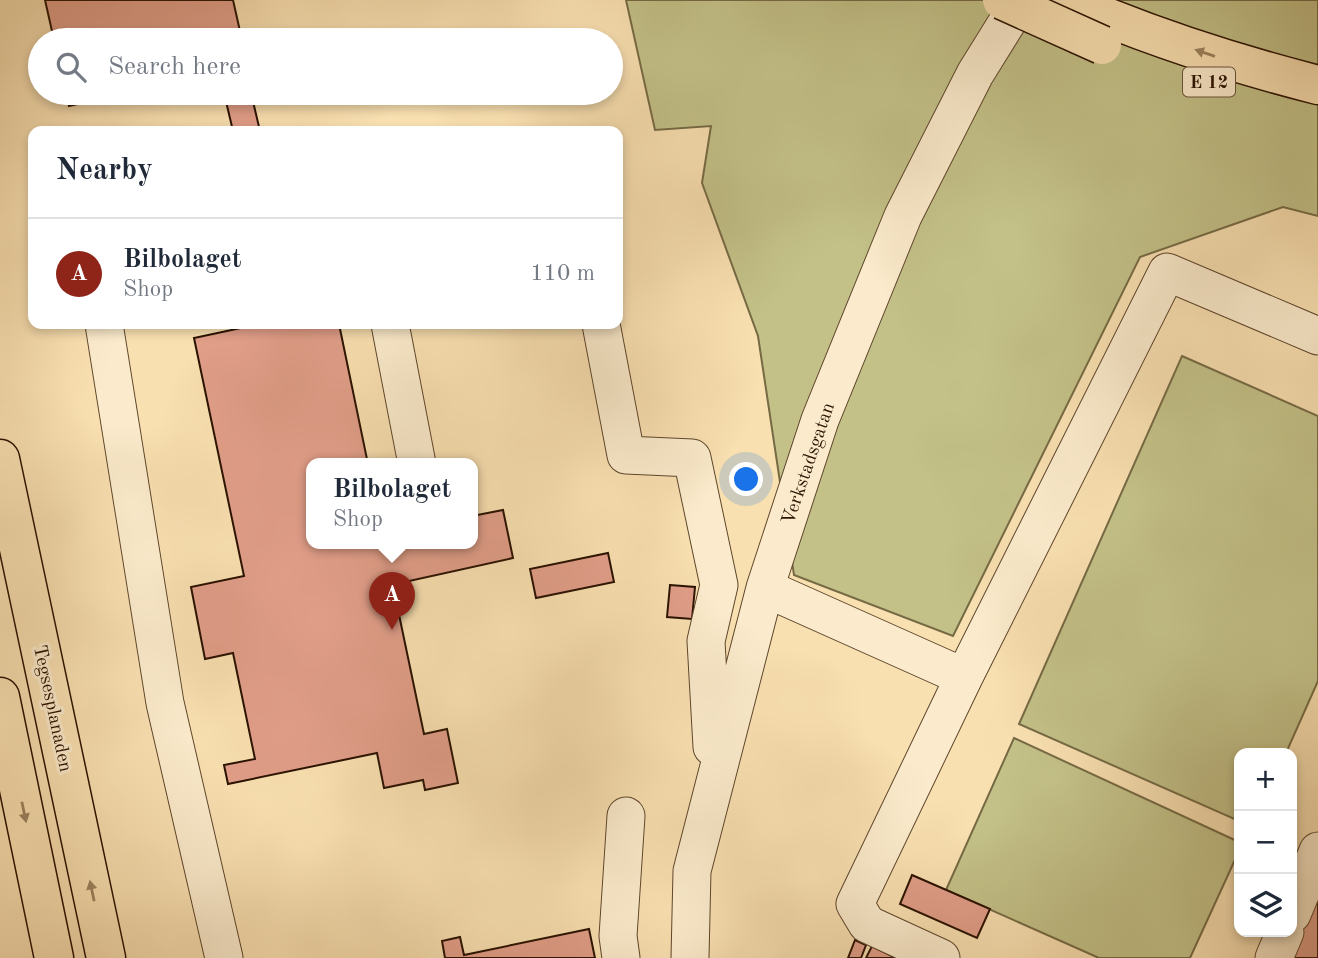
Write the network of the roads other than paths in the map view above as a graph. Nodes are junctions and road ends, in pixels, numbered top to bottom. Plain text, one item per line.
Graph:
1 (1002, 0) edge
2 (1021, 0) edge
3 (1066, 0) edge
4 (1108, 33) junction
5 (1318, 85) edge
6 (1318, 108) edge
7 (105, 329) edge
8 (391, 329) edge
9 (602, 329) edge
10 (1318, 336) edge
11 (416, 458) edge
12 (0, 459) edge
13 (765, 588) junction
14 (964, 677) junction
15 (0, 698) edge
16 (626, 816) dead end
17 (684, 832) dead end
18 (1318, 851) edge
19 (1297, 902) edge
20 (1282, 937) edge
21 (54, 958) edge
22 (106, 958) edge
23 (224, 958) edge
24 (621, 958) edge
25 (690, 958) edge
26 (941, 958) edge
27 (1274, 958) edge

1 - 4 main road, E 12, bridge
2 - 13 street, Verkstadsgatan
3 - 4 main road, E 12
5 -> 4 main road, E 12
4 - 6 main road, E 12
7 - 23 street
8 - 11 street
9 - 17 street
10 - 14 street
22 -> 12 main road, Tegsesplanaden
13 - 14 street
13 - 25 street, Verkstadsgatan
14 - 26 street
15 -> 21 main road
16 - 24 street
18 - 19 street
20 - 27 street

